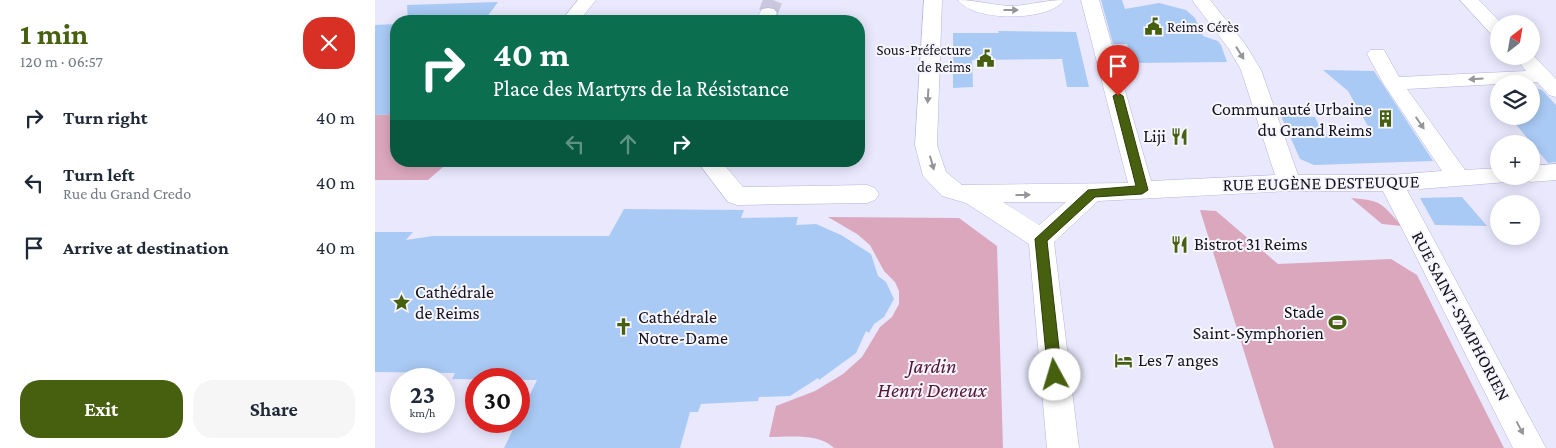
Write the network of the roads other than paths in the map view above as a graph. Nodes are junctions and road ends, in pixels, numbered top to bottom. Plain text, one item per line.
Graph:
1 (587, 0) edge
2 (933, 0) edge
3 (967, 0) edge
4 (1055, 0) edge
5 (1090, 0) edge
6 (1201, 0) edge
7 (1469, 0) edge
8 (575, 15) edge
9 (1490, 22) edge
10 (1377, 54) dead end
11 (1532, 65) edge
12 (1393, 83) junction
13 (1549, 83) edge
14 (713, 167) edge
15 (1556, 172) edge
16 (1540, 173) edge
17 (1490, 177) edge
18 (1459, 179) junction
19 (1289, 183) junction
20 (1391, 183) junction
21 (1142, 190) junction
22 (1092, 193) junction
23 (867, 194) dead end
24 (974, 196) junction
25 (1041, 239) junction
26 (1063, 448) edge
27 (1530, 448) edge

1 - 8 street
2 -> 24 street
3 -> 4 street
5 - 21 street
6 -> 19 street
7 - 9 street
10 - 12 street
11 - 13 street
13 -> 12 street
12 -> 18 street
14 - 23 street
15 - 16 street
17 - 18 street, RUE EUGÈNE DESTEUQUE
18 - 20 street, RUE EUGÈNE DESTEUQUE
19 - 20 street, RUE EUGÈNE DESTEUQUE
19 - 21 street, RUE EUGÈNE DESTEUQUE
20 -> 27 street, RUE SAINT-SYMPHORIEN
21 - 22 street, RUE EUGÈNE DESTEUQUE
24 -> 22 street, RUE EUGÈNE DESTEUQUE
22 - 25 street
24 - 25 street
25 - 26 street

